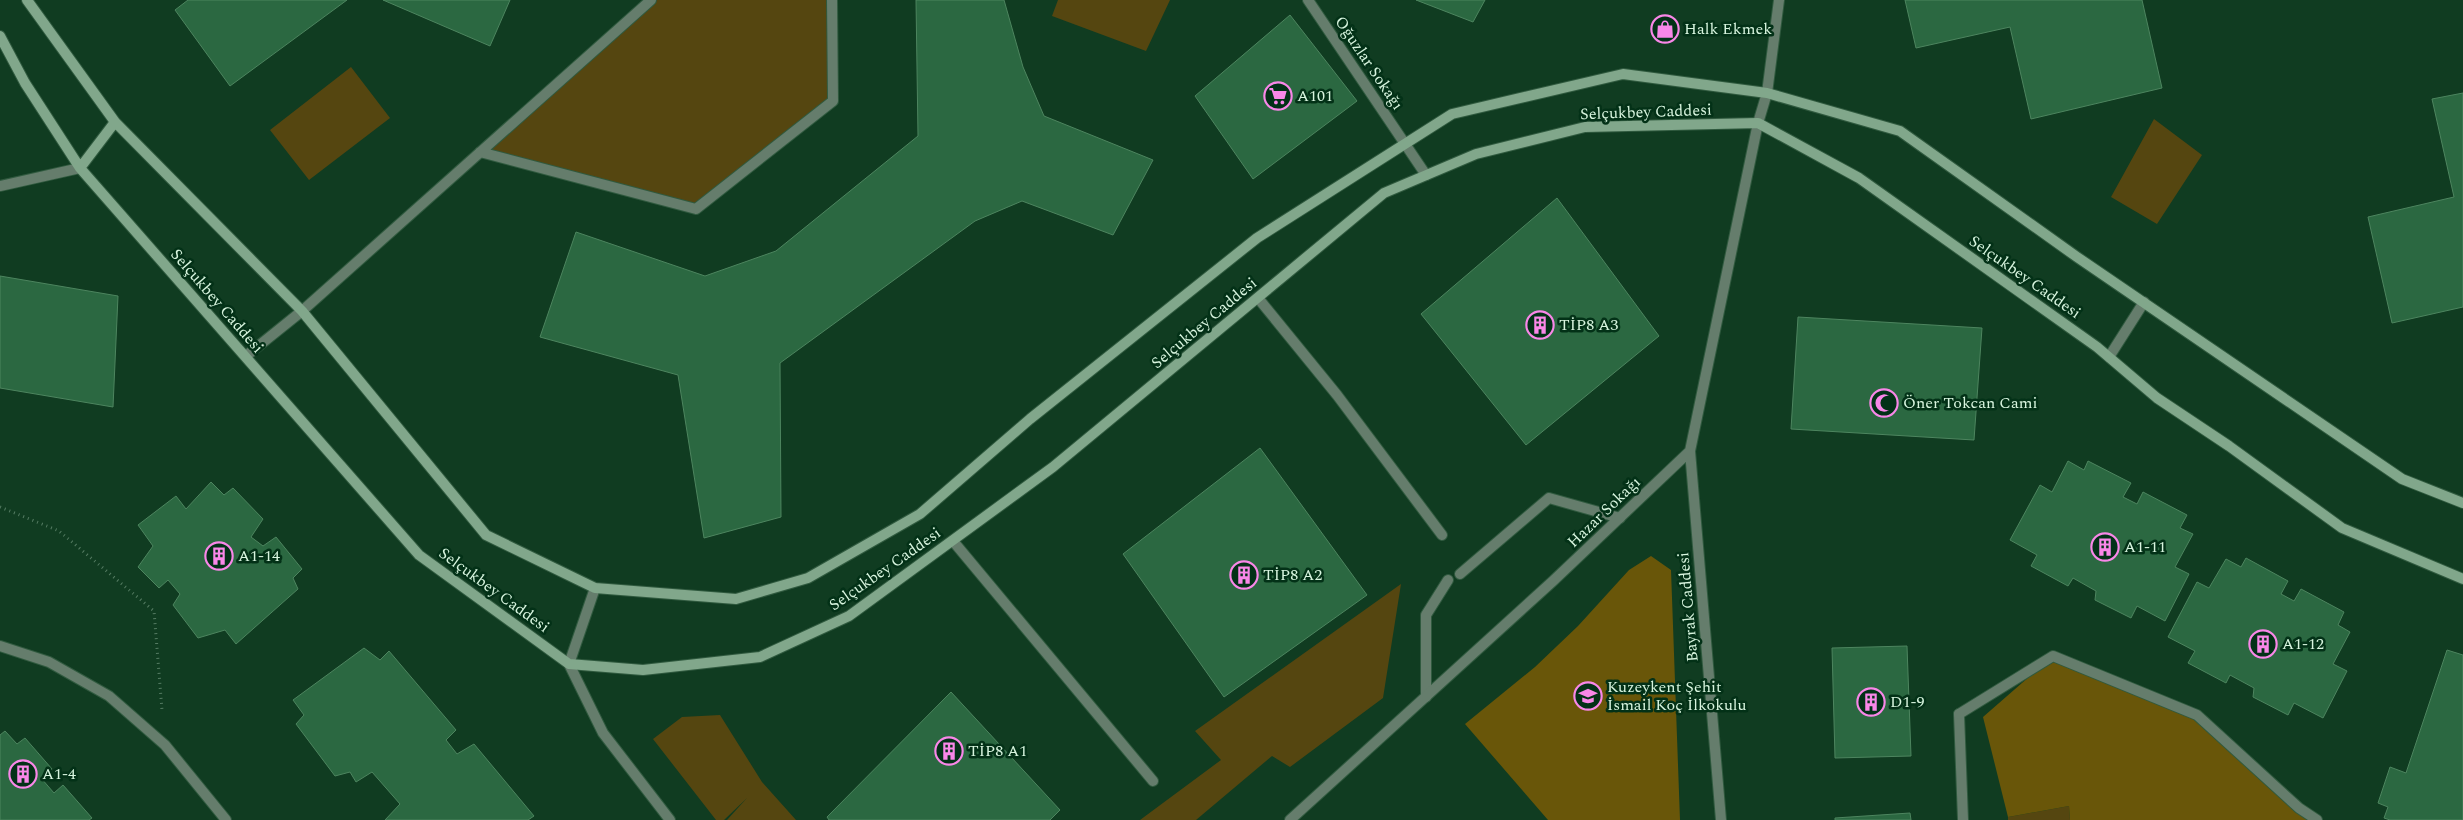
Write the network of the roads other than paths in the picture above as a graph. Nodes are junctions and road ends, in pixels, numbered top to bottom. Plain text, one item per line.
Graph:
1 (27, 0) edge
2 (651, 0) edge
3 (832, 0) edge
4 (1308, 0) edge
5 (1779, 0) edge
6 (0, 36) edge
7 (1767, 93) junction
8 (115, 122) junction
9 (1758, 123) junction
10 (1405, 143) junction
11 (480, 152) junction
12 (80, 168) junction
13 (1426, 175) junction
14 (0, 186) edge
15 (1258, 298) junction
16 (2144, 302) junction
17 (302, 311) junction
18 (246, 356) junction
19 (2109, 357) junction
20 (1690, 451) junction
21 (2463, 503) edge
22 (1620, 518) junction
23 (1442, 535) dead end
24 (953, 541) junction
25 (1460, 574) dead end
26 (2463, 579) edge
27 (1448, 580) dead end
28 (595, 588) junction
29 (0, 646) edge
30 (570, 664) junction
31 (1426, 697) junction
32 (1153, 780) dead end
33 (226, 820) edge
34 (670, 820) edge
35 (1290, 820) edge
36 (1720, 820) edge
37 (1962, 820) edge
38 (2317, 820) edge

1 - 8 street, Selçukbey Caddesi
2 - 11 street
3 - 11 street
4 - 10 street, Oğuzlar Sokağı
5 - 7 street
6 - 12 street, Selçukbey Caddesi
7 - 9 street
7 - 10 street, Selçukbey Caddesi
7 - 16 street, Selçukbey Caddesi
8 - 12 street
8 - 17 street, Selçukbey Caddesi
9 - 13 street, Selçukbey Caddesi
9 - 19 street, Selçukbey Caddesi
9 - 20 street
10 - 13 street, Oğuzlar Sokağı
10 - 28 street, Selçukbey Caddesi
11 - 17 street
12 - 14 street
12 - 18 street, Selçukbey Caddesi
13 - 15 street, Selçukbey Caddesi
15 - 23 street
15 - 24 street, Selçukbey Caddesi
16 - 19 street
16 - 21 street, Selçukbey Caddesi
17 - 18 street
17 - 28 street, Selçukbey Caddesi
18 - 30 street, Selçukbey Caddesi
19 - 26 street, Selçukbey Caddesi
20 - 22 street, Hazar Sokağı
20 - 36 street, Bayrak Caddesi
22 - 25 street
22 - 31 street, Hazar Sokağı
24 - 30 street, Selçukbey Caddesi
24 - 32 street
27 - 31 street
28 - 30 street
29 - 33 street
30 - 34 street
31 - 35 street, Hazar Sokağı
37 - 38 street

